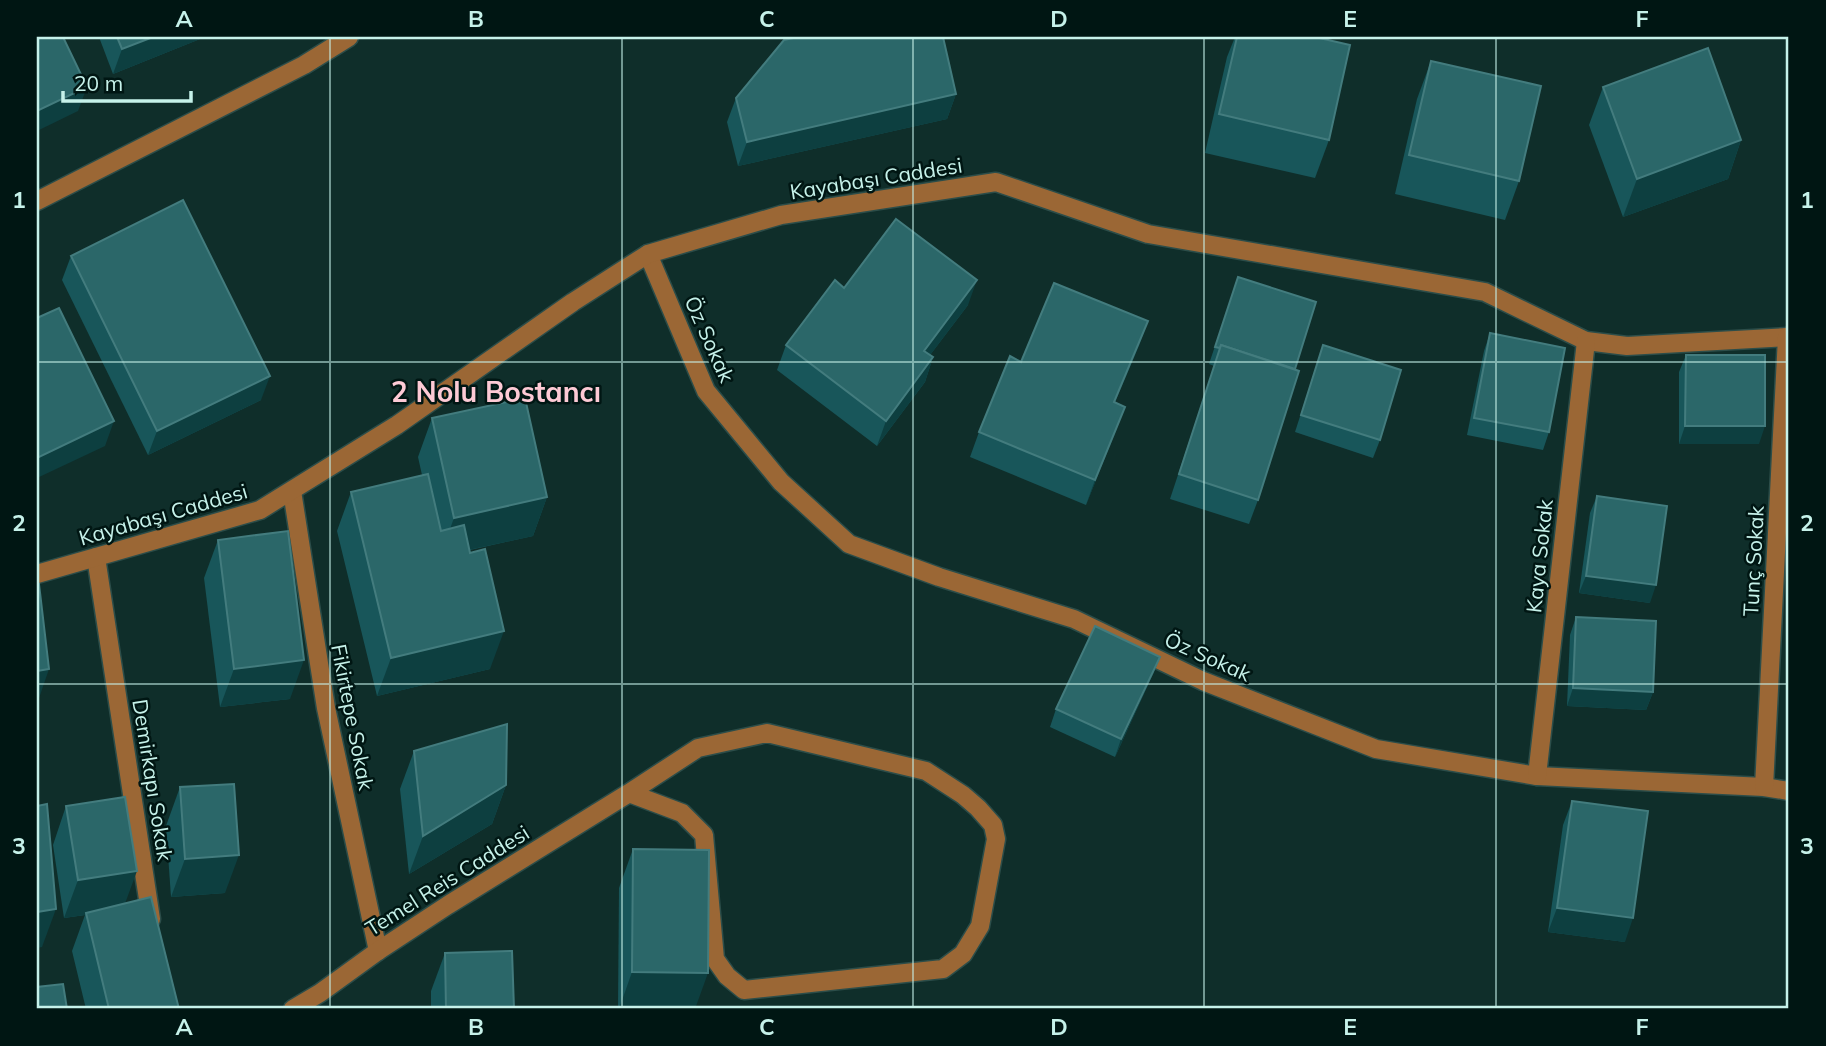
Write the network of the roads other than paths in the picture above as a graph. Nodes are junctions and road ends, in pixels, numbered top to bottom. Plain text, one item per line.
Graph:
1 (349, 37) edge
2 (37, 201) edge
3 (648, 254) junction
4 (1788, 337) edge
5 (1586, 341) junction
6 (292, 491) junction
7 (96, 557) junction
8 (37, 574) edge
9 (1537, 776) junction
10 (1764, 787) junction
11 (1789, 792) edge
12 (629, 793) junction
13 (155, 942) edge
14 (377, 951) junction
15 (293, 1009) edge

1 - 2 street
3 - 5 street, Kayabaşı Caddesi
3 - 6 street, Kayabaşı Caddesi
3 - 9 street, Öz Sokak
4 - 5 street, Kayabaşı Caddesi
4 - 10 street, Tunç Sokak
5 - 9 street, Kaya Sokak
6 - 7 street, Kayabaşı Caddesi
6 - 14 street, Fikirtepe Sokak
7 - 8 street, Kayabaşı Caddesi
7 - 13 street, Demirkapı Sokak
9 - 10 street, Öz Sokak
10 - 11 street, Öz Sokak
12 - 12 street, Temel Reis Caddesi
12 - 14 street, Temel Reis Caddesi
14 - 15 street, Temel Reis Caddesi

